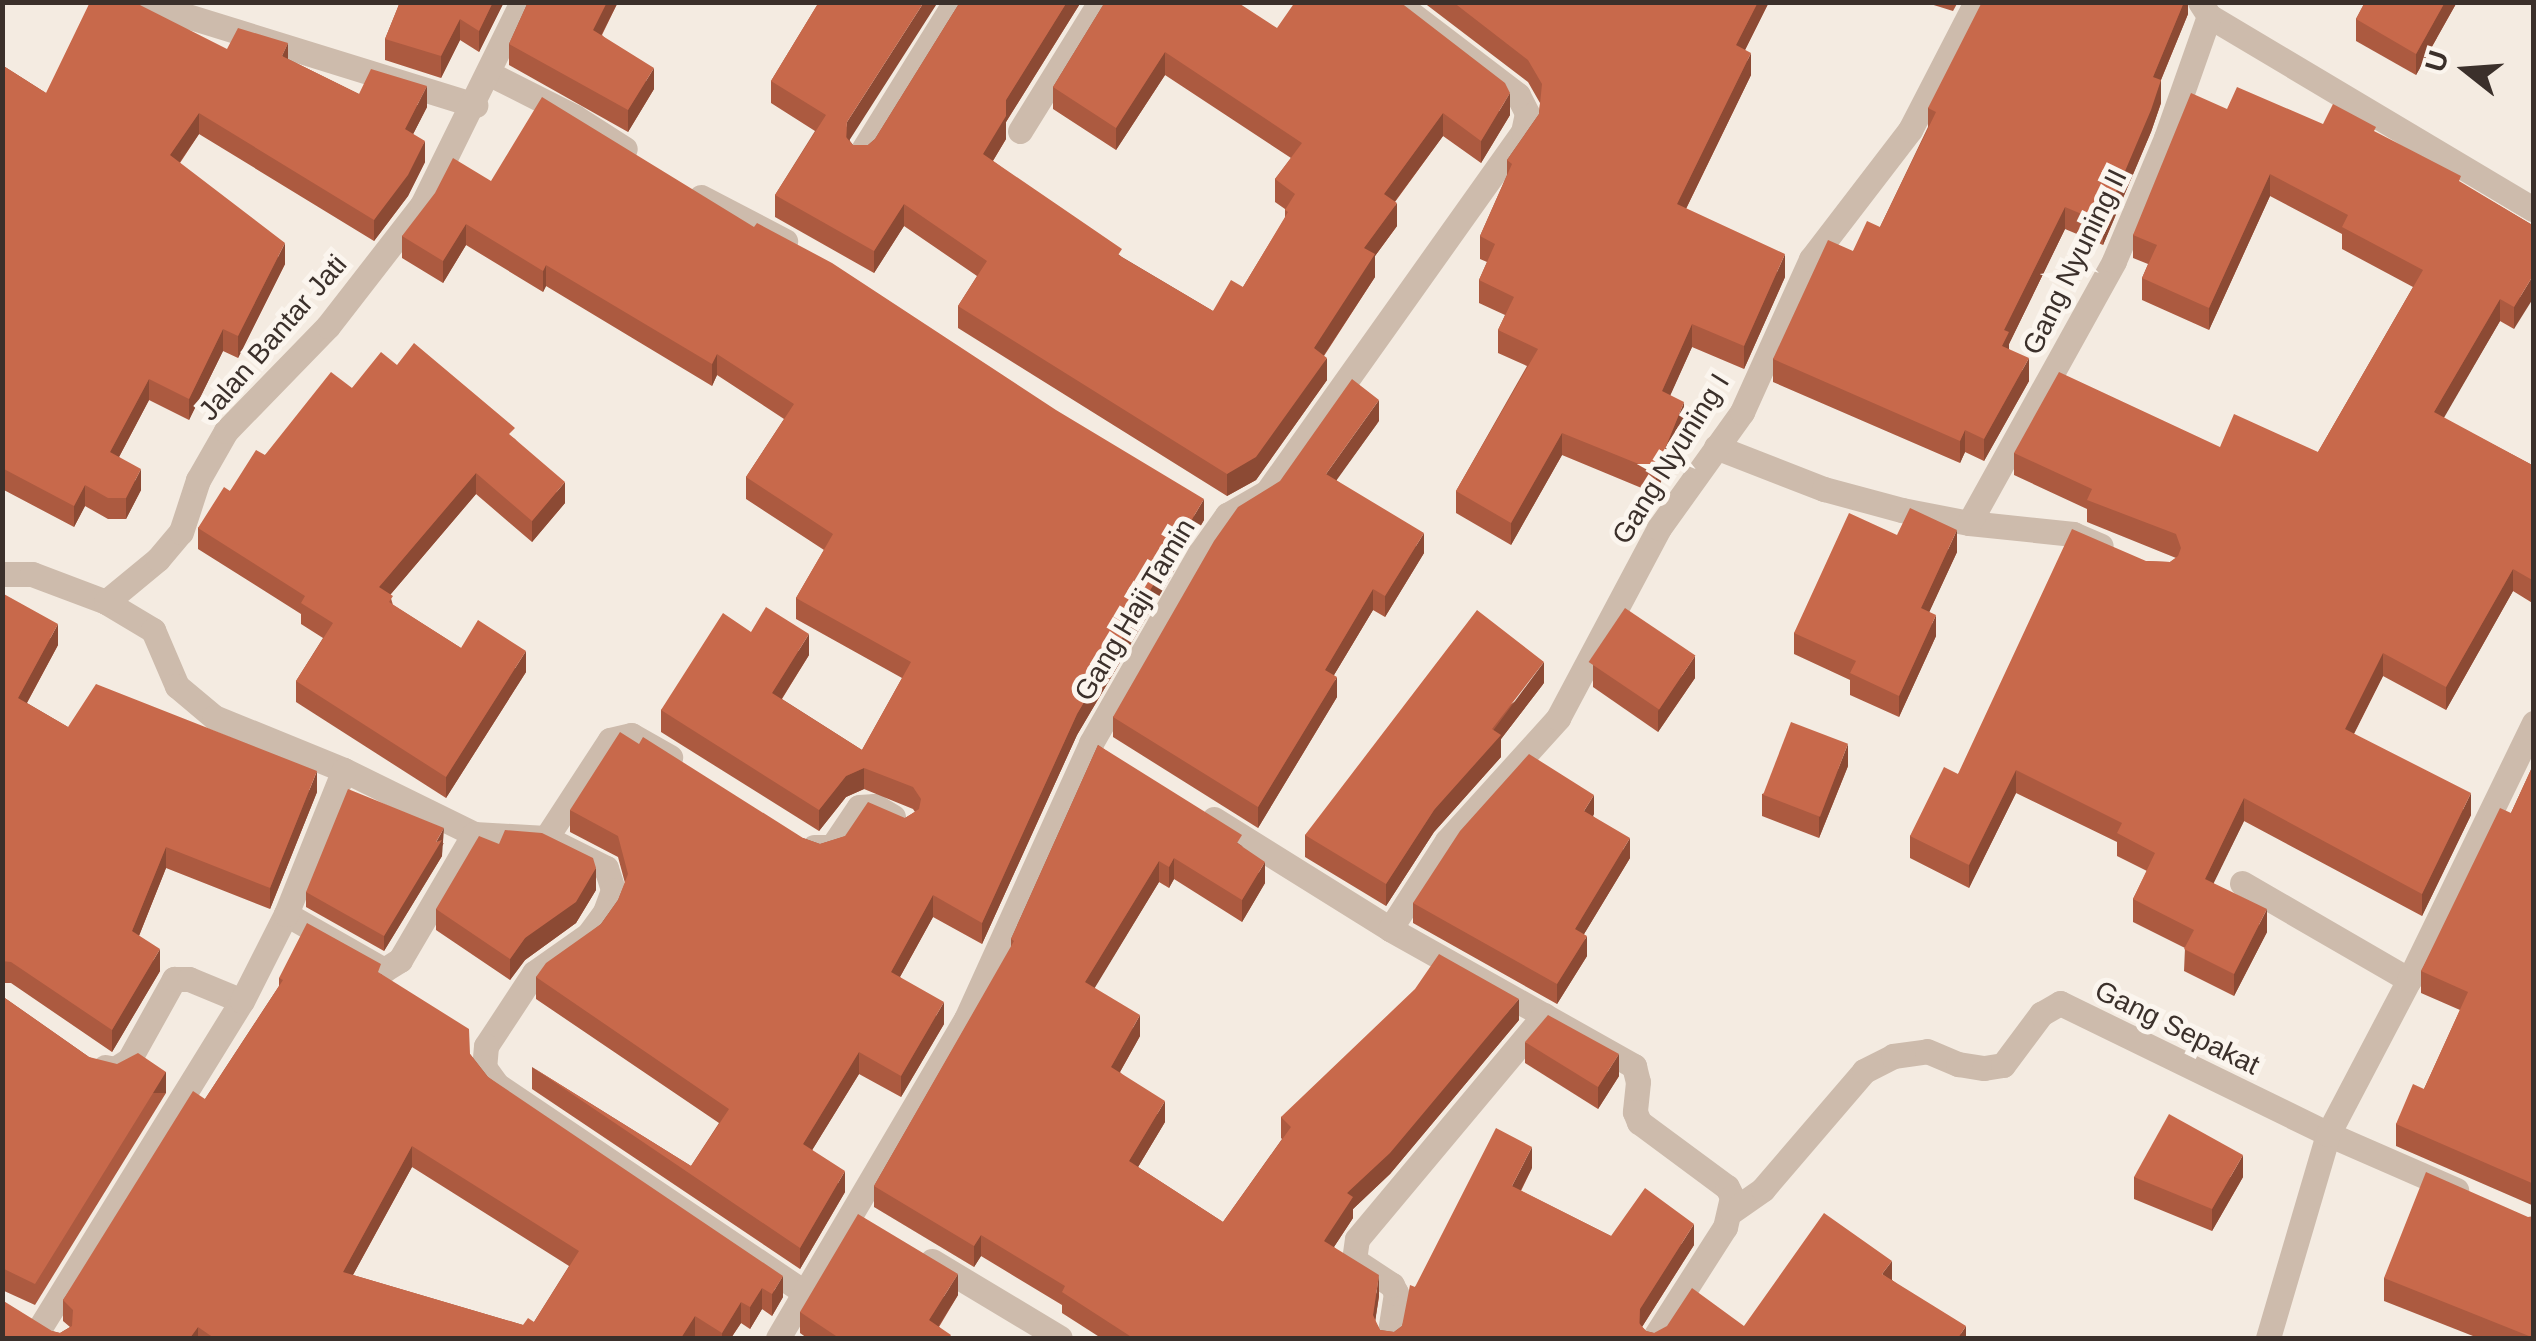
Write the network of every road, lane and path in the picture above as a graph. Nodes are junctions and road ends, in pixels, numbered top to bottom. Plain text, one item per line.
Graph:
1 (142, 2) edge
2 (522, 2) edge
3 (955, 2) edge
4 (1100, 2) edge
5 (1976, 2) edge
6 (1408, 6) edge
7 (2204, 9) edge
8 (488, 73) junction
9 (475, 105) junction
10 (1020, 132) dead end
11 (861, 153) edge
12 (651, 166) edge
13 (682, 185) edge
14 (2534, 210) edge
15 (808, 254) edge
16 (1716, 447) junction
17 (1199, 499) edge
18 (1227, 515) junction
19 (1969, 523) junction
20 (2119, 554) edge
21 (2, 574) edge
22 (106, 602) junction
23 (2534, 723) edge
24 (690, 768) edge
25 (344, 770) junction
26 (1190, 805) edge
27 (905, 823) edge
28 (790, 830) edge
29 (474, 834) junction
30 (546, 838) junction
31 (2242, 883) dead end
32 (286, 914) junction
33 (1390, 929) junction
34 (2409, 980) junction
35 (242, 1001) junction
36 (1544, 1015) junction
37 (82, 1054) edge
38 (2328, 1134) junction
39 (2482, 1201) edge
40 (1732, 1212) junction
41 (917, 1252) edge
42 (806, 1294) junction
43 (15, 1312) edge
44 (50, 1332) edge
45 (778, 1338) edge
46 (1060, 1338) edge
47 (1388, 1338) edge
48 (1654, 1338) edge
49 (2268, 1338) edge

1 - 9 street
2 - 8 street, Jalan Bantar Jati
3 - 11 street
4 - 10 street
5 - 16 street, Gang Nyuning I
6 - 18 street, Gang Haji Tamin
7 - 14 street
7 - 19 street, Gang Nyuning II
8 - 9 street, Jalan Bantar Jati
8 - 12 street
9 - 22 street, Jalan Bantar Jati
13 - 15 street
16 - 19 street
16 - 33 street, Gang Nyuning I
17 - 18 street
18 - 42 street, Gang Haji Tamin
19 - 20 street
21 - 22 street
22 - 25 street
23 - 34 street
24 - 30 street
25 - 29 street
25 - 32 street
26 - 33 street
27 - 28 street
29 - 30 street
29 - 32 street
30 - 42 street
31 - 34 street
32 - 35 street
33 - 36 street
34 - 38 street
35 - 37 street
35 - 44 street
36 - 40 street
36 - 47 street
38 - 39 street
38 - 40 street, Gang Sepakat
38 - 49 street
40 - 48 street
41 - 46 street
42 - 45 street, Gang Haji Tamin
43 - 44 street

